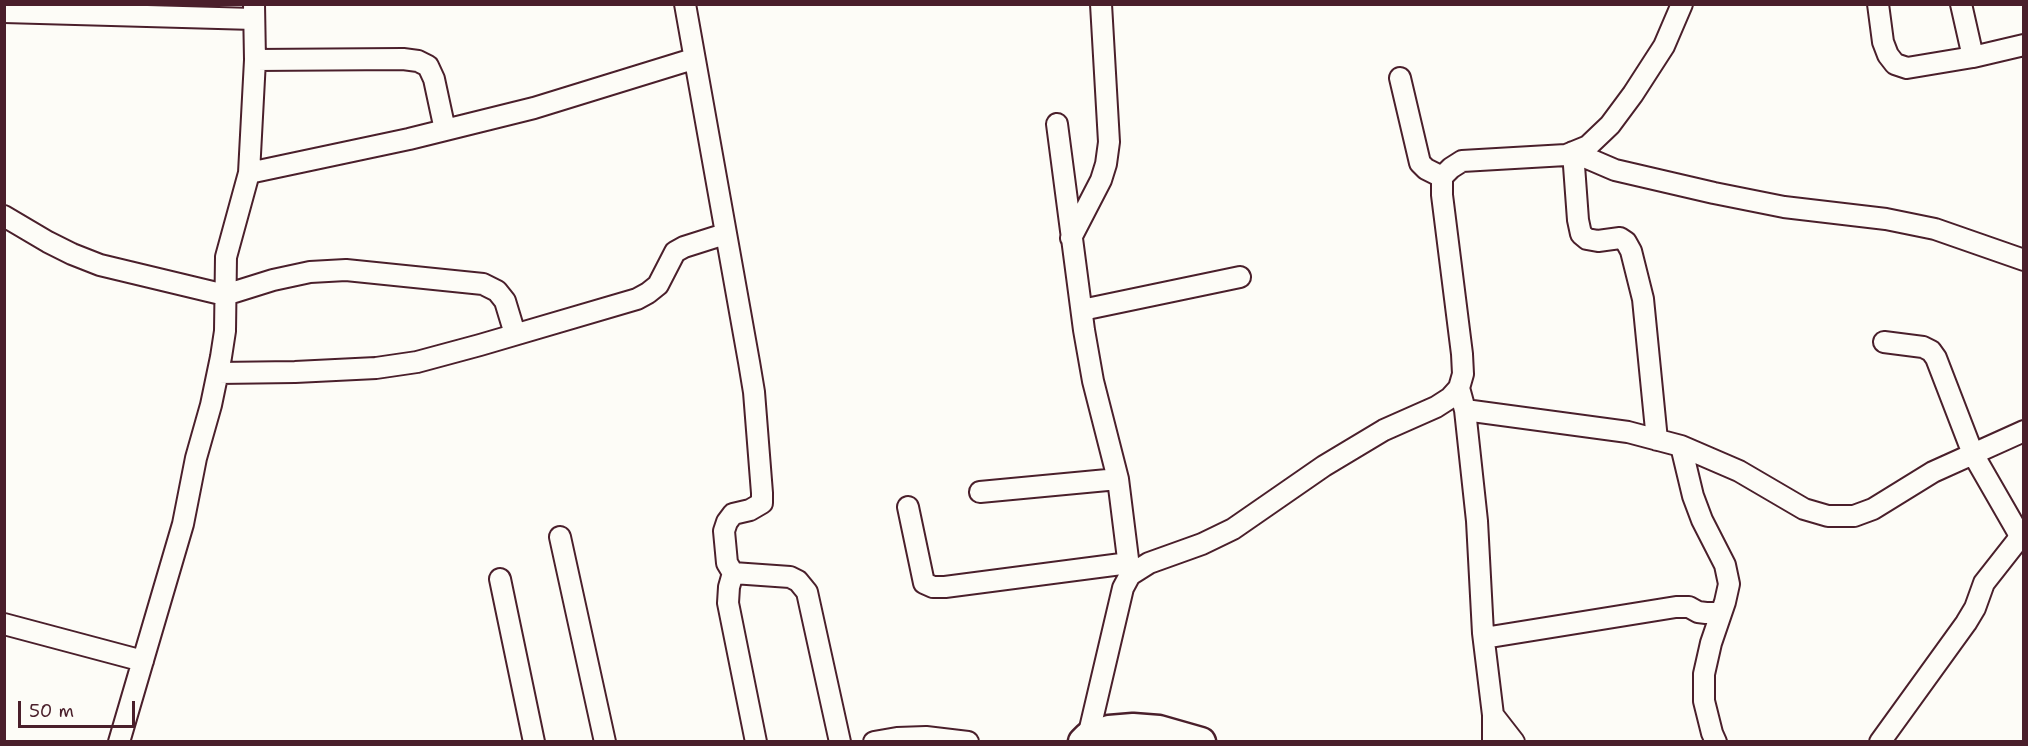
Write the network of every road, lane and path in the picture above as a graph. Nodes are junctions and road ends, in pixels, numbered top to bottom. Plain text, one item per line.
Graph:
1 (685, 4) edge
2 (1101, 4) edge
3 (1682, 4) edge
4 (1878, 4) edge
5 (1960, 4) edge
6 (4, 12) edge
7 (254, 12) edge
8 (2024, 45) edge
9 (1973, 57) junction
10 (693, 59) junction
11 (255, 60) junction
12 (1400, 78) dead end
13 (1057, 124) dead end
14 (445, 130) junction
15 (1573, 152) junction
16 (249, 173) junction
17 (1443, 177) junction
18 (4, 216) edge
19 (725, 234) junction
20 (1071, 238) junction
21 (2024, 260) edge
22 (1240, 277) dead end
23 (225, 295) junction
24 (1082, 310) junction
25 (515, 334) junction
26 (1884, 342) dead end
27 (218, 373) junction
28 (1460, 388) junction
29 (1465, 410) junction
30 (2024, 431) edge
31 (1657, 440) junction
32 (1682, 446) junction
33 (1973, 454) junction
34 (1118, 479) junction
35 (980, 492) dead end
36 (908, 507) dead end
37 (561, 537) dead end
38 (1129, 569) junction
39 (733, 573) junction
40 (500, 579) dead end
41 (1721, 613) junction
42 (4, 624) edge
43 (1484, 638) junction
44 (143, 661) junction
45 (1492, 715) junction
46 (1085, 739) edge
47 (119, 741) edge
48 (534, 741) edge
49 (605, 741) edge
50 (756, 741) edge
51 (840, 741) edge
52 (874, 741) edge
53 (968, 741) edge
54 (1201, 741) edge
55 (1493, 741) edge
56 (1514, 741) edge
57 (1716, 741) edge
58 (1880, 741) edge

1 - 10 street
2 - 20 street
3 - 15 street
4 - 9 street
5 - 9 street
6 - 7 street
7 - 11 street
8 - 9 street
10 - 14 street
10 - 19 street
11 - 14 street
11 - 16 street
12 - 17 street
13 - 20 street
14 - 16 street
15 - 17 street
15 - 21 street
15 - 31 street
16 - 23 street
17 - 28 street
18 - 23 street
19 - 25 street
19 - 39 street
20 - 24 street
22 - 24 street
23 - 25 street
23 - 27 street
24 - 34 street
25 - 27 street
26 - 33 street
27 - 44 street
28 - 29 street
28 - 38 street
29 - 31 street
29 - 43 street
30 - 33 street
31 - 32 street
32 - 33 street
32 - 41 street
33 - 58 street
34 - 35 street
34 - 38 street
36 - 38 street
37 - 49 street
38 - 46 street
39 - 50 street
39 - 51 street
40 - 48 street
41 - 43 street
41 - 57 street
42 - 44 street
43 - 45 street
44 - 47 street
45 - 55 street
45 - 56 street
46 - 54 highway
52 - 53 street

